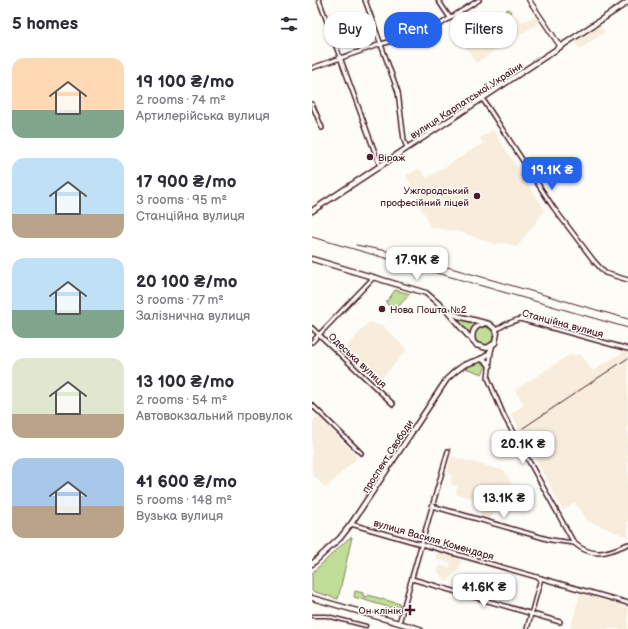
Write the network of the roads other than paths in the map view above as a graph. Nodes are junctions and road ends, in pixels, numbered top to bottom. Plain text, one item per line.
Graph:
1 (319, 0) edge
2 (365, 0) edge
3 (438, 0) edge
4 (479, 0) edge
5 (529, 0) edge
6 (628, 2) edge
7 (460, 12) edge
8 (450, 18) joint
9 (381, 44) junction
10 (560, 46) junction
11 (340, 58) junction
12 (312, 68) edge
13 (482, 98) junction
14 (312, 104) edge
15 (322, 128) dead end
16 (407, 148) junction
17 (380, 166) junction
18 (312, 211) edge
19 (312, 259) edge
20 (374, 277) junction
21 (628, 280) edge
22 (446, 310) junction
23 (484, 324) junction
24 (312, 328) edge
25 (496, 330) junction
26 (319, 334) junction
27 (312, 342) edge
28 (473, 342) junction
29 (479, 347) junction
30 (491, 349) junction
31 (628, 349) edge
32 (478, 359) junction
33 (490, 366) junction
34 (394, 404) dead end
35 (312, 405) edge
36 (448, 451) dead end
37 (360, 453) dead end
38 (432, 506) junction
39 (351, 524) junction
40 (574, 543) junction
41 (422, 544) junction
42 (628, 544) edge
43 (312, 564) edge
44 (541, 578) junction
45 (412, 579) junction
46 (312, 598) edge
47 (628, 603) edge
48 (531, 613) junction
49 (312, 616) edge
50 (560, 622) dead end
51 (400, 623) junction
52 (366, 626) dead end
53 (420, 629) edge
54 (526, 629) edge

1 - 11 street
2 - 9 street
3 - 8 street
4 - 7 street
5 - 10 street
6 - 10 main road, вулиця Карпатської України
8 - 9 street
9 - 11 street
9 - 16 street
10 - 13 main road, вулиця Карпатської України
11 - 12 street
11 - 17 street
13 - 16 main road, вулиця Карпатської України
13 - 21 street
14 - 15 street
16 - 17 main road, вулиця Карпатської України
17 - 18 main road, вулиця Карпатської України
19 - 20 main road
20 - 22 main road
20 - 26 street
22 - 23 main road
22 - 28 main road
23 - 25 main road
23 - 28 main road
24 - 26 street, Одеська вулиця
25 - 30 main road
25 - 31 street, Станційна вулиця
26 - 27 street
26 - 34 street, Одеська вулиця
28 - 29 main road
29 - 30 main road
29 - 32 main road
30 - 32 main road, проспект Свободи
30 - 33 street
32 - 33 main road
32 - 39 main road, проспект Свободи
33 - 40 street
35 - 37 street
36 - 38 street
38 - 40 street
38 - 41 street
39 - 41 street, вулиця Василя Комендаря
39 - 43 main road, проспект Свободи
40 - 42 street
41 - 44 street, вулиця Василя Комендаря
41 - 45 street
44 - 47 street, вулиця Василя Комендаря
44 - 48 street
45 - 48 street
45 - 51 street
46 - 51 main road
48 - 50 street
48 - 54 street
49 - 52 street
51 - 53 main road

